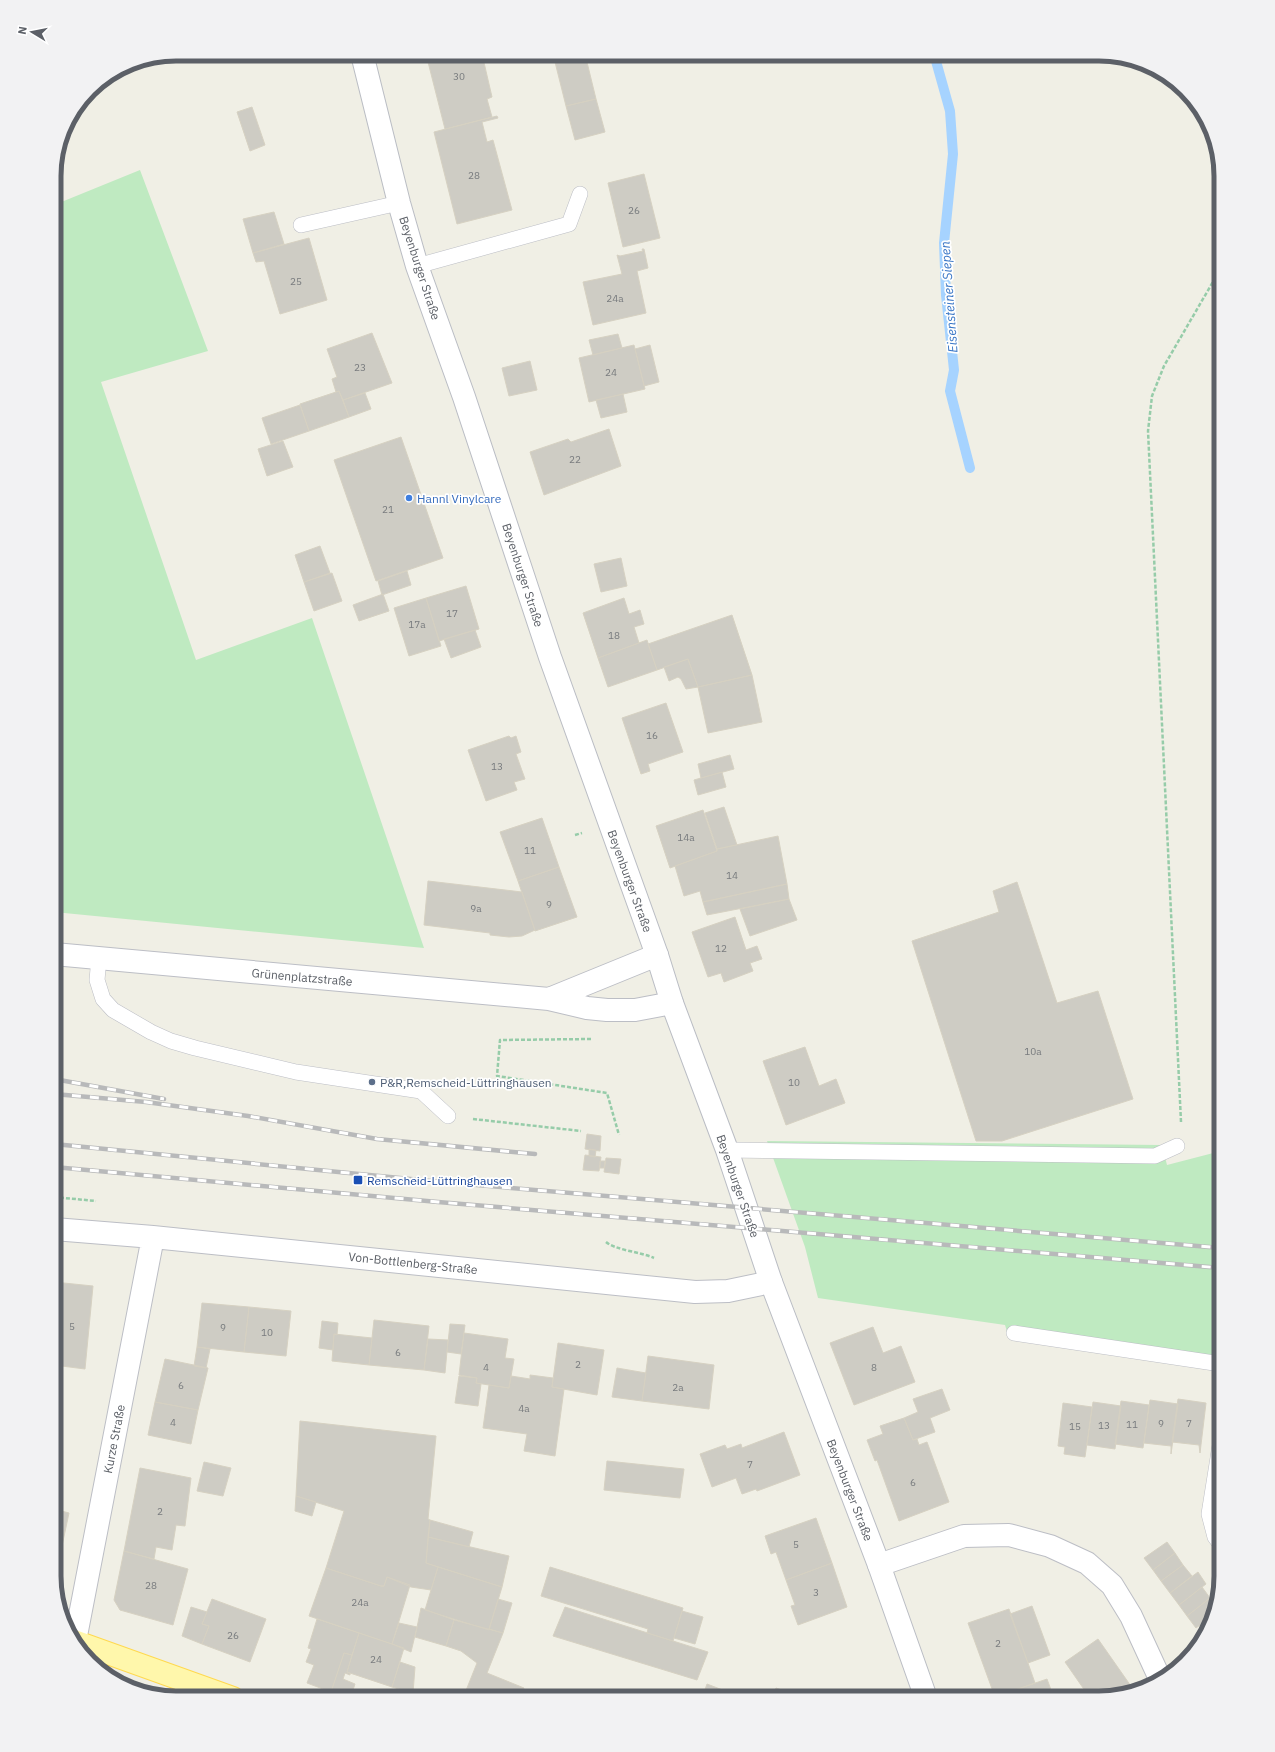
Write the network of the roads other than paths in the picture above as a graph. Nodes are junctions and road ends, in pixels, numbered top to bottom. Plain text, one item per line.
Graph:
1 (364, 61) edge
2 (580, 194) dead end
3 (399, 203) junction
4 (301, 224) dead end
5 (417, 266) junction
6 (61, 955) edge
7 (657, 955) junction
8 (99, 958) junction
9 (549, 999) junction
10 (672, 1004) junction
11 (448, 1116) road end
12 (1177, 1146) road end
13 (726, 1150) junction
14 (61, 1229) edge
15 (153, 1237) junction
16 (771, 1282) junction
17 (1014, 1333) dead end
18 (1214, 1363) edge
19 (1214, 1483) edge
20 (1214, 1532) edge
21 (879, 1565) junction
22 (76, 1634) edge
23 (84, 1644) edge
24 (1161, 1672) edge
25 (214, 1691) edge
26 (924, 1691) edge

1 - 3 street, Beyenburger Straße
2 - 5 lane
3 - 4 lane
3 - 5 street, Beyenburger Straße
5 - 7 street, Beyenburger Straße
6 - 8 street, Grünenplatzstraße
7 - 9 street, Grünenplatzstraße
7 - 10 street, Beyenburger Straße
8 - 9 street, Grünenplatzstraße
8 - 11 lane
9 - 10 street, Grünenplatzstraße
10 - 13 street, Beyenburger Straße
12 - 13 lane
13 - 16 street, Beyenburger Straße
14 - 15 street, Von-Bottlenberg-Straße
15 - 16 street, Von-Bottlenberg-Straße
15 - 22 street, Kurze Straße
16 - 21 street, Beyenburger Straße
17 - 18 lane
19 - 20 lane
21 - 24 street
21 - 26 street, Beyenburger Straße
23 - 25 main road

